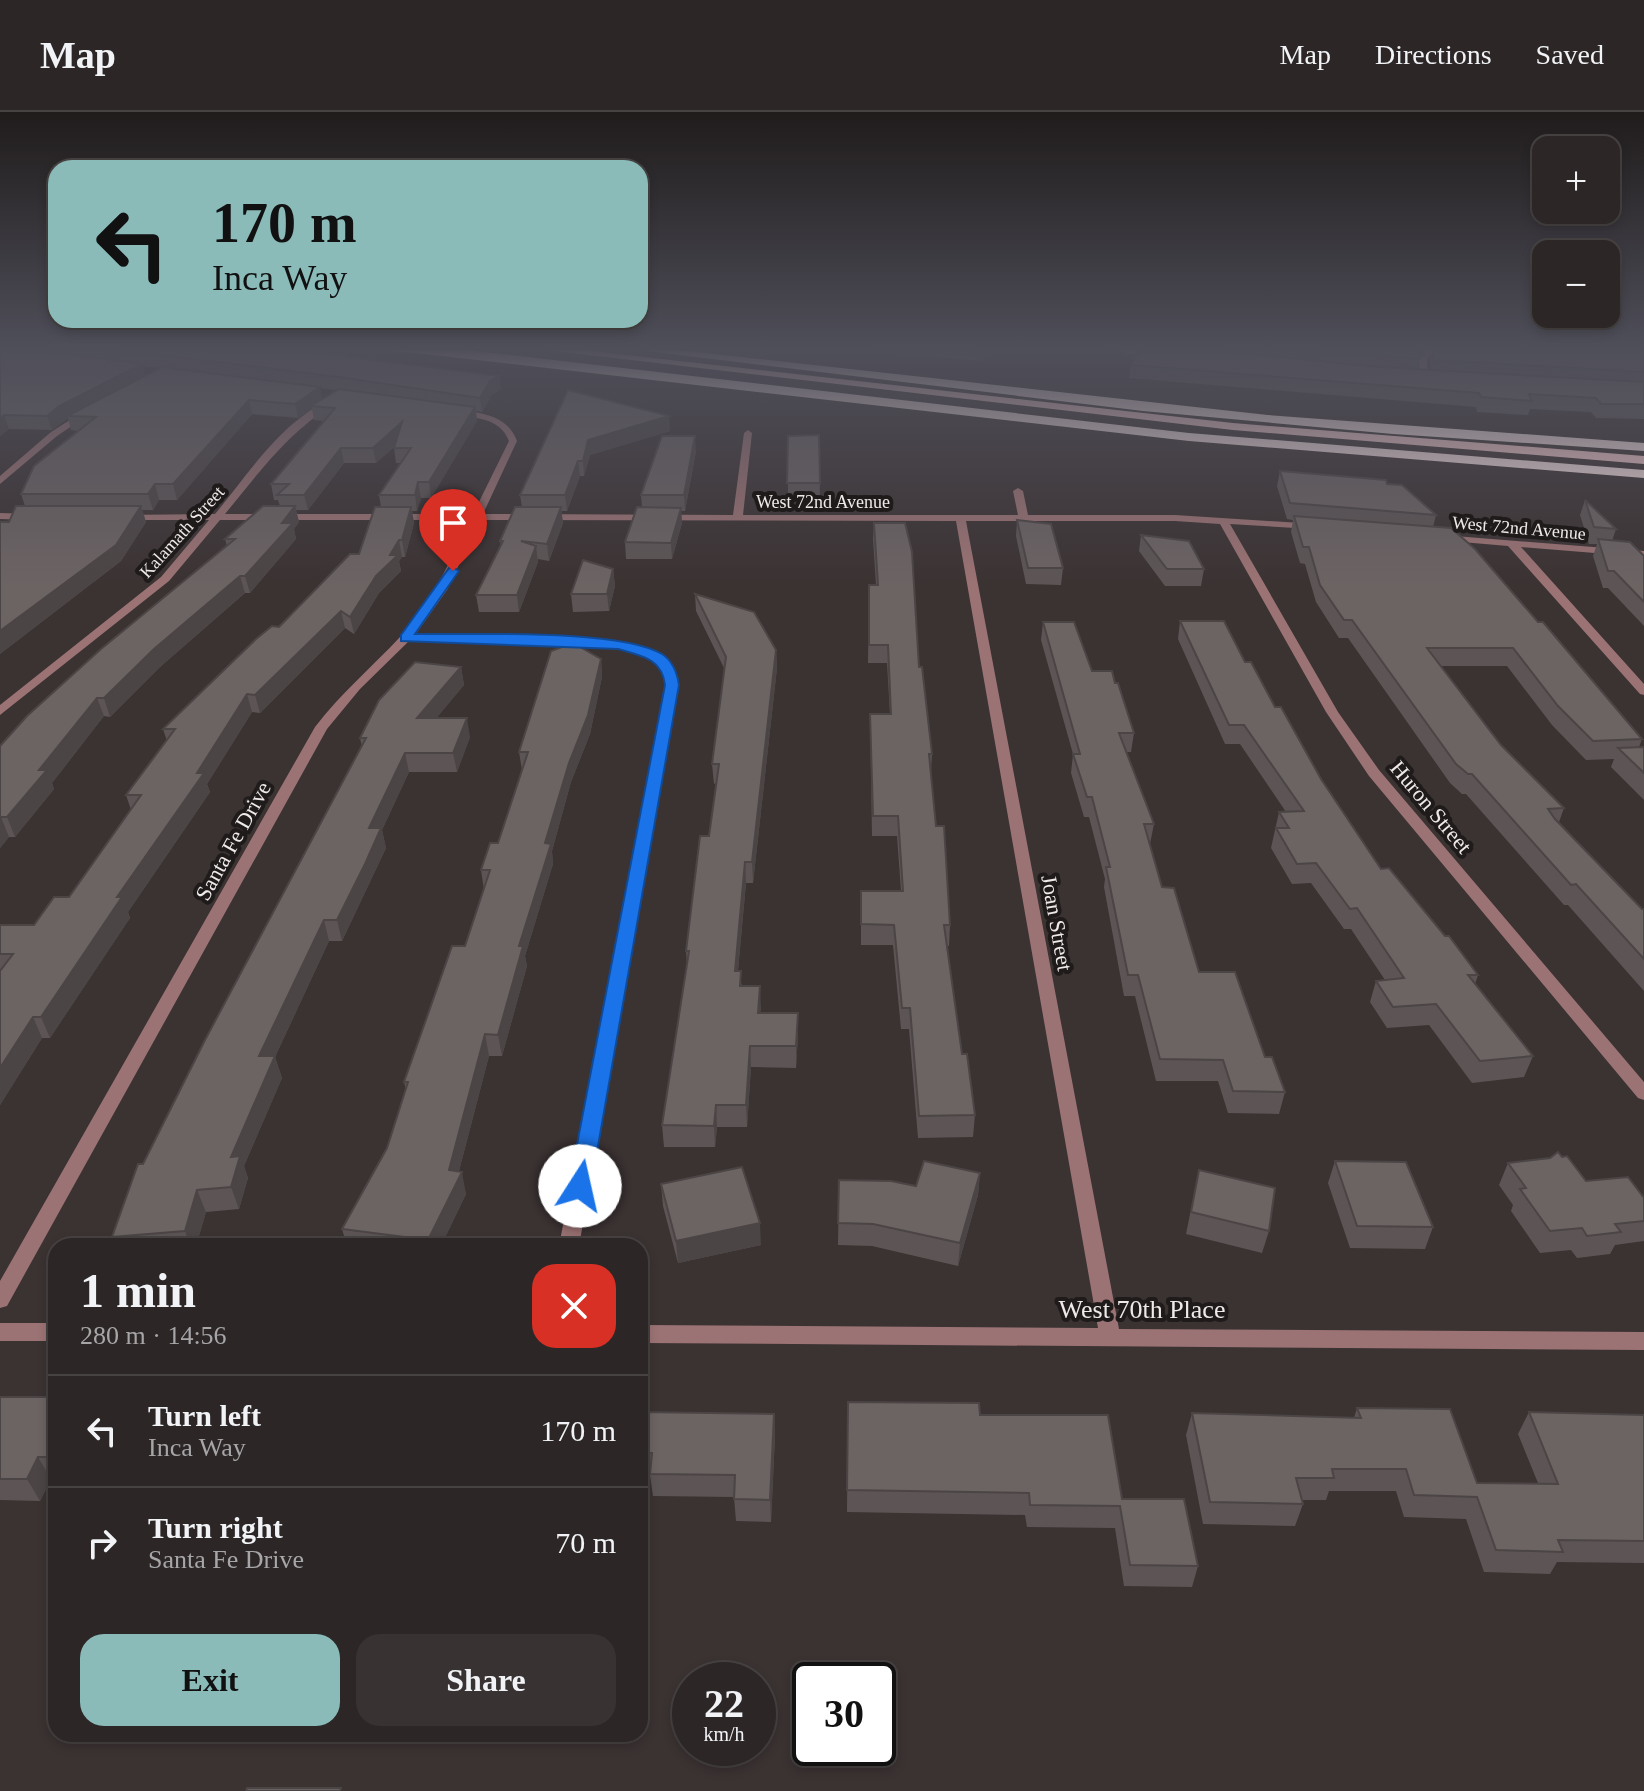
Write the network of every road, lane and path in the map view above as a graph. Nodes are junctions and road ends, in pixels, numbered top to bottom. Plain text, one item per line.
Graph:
1 (63, 428) edge
2 (294, 428) edge
3 (507, 428) edge
4 (1110, 428) edge
5 (1244, 428) edge
6 (1393, 428) edge
7 (748, 433) dead end
8 (1644, 447) edge
9 (1644, 460) edge
10 (1644, 474) edge
11 (0, 481) edge
12 (1018, 491) dead end
13 (0, 516) edge
14 (47, 517) edge
15 (109, 517) edge
16 (219, 517) junction
17 (479, 517) junction
18 (738, 518) junction
19 (960, 518) junction
20 (1024, 518) junction
21 (1223, 520) junction
22 (1323, 527) edge
23 (1432, 537) edge
24 (1511, 543) junction
25 (1644, 554) edge
26 (406, 638) junction
27 (1644, 691) edge
28 (0, 711) edge
29 (1644, 1094) edge
30 (570, 1238) edge
31 (0, 1300) edge
32 (0, 1332) edge
33 (48, 1332) edge
34 (648, 1334) edge
35 (1110, 1336) junction
36 (1644, 1341) edge

1 - 11 street
2 - 16 street, Kalamath Street
3 - 17 street, Santa Fe Drive
4 - 10 highway
5 - 9 highway
6 - 8 highway
7 - 18 street
12 - 20 street
13 - 14 street
15 - 16 street, West 72nd Avenue
16 - 17 street, West 72nd Avenue
16 - 28 street, Kalamath Street
17 - 18 street, West 72nd Avenue
17 - 26 street, Santa Fe Drive
18 - 19 street, West 72nd Avenue
19 - 20 street, West 72nd Avenue
19 - 35 street, Joan Street
20 - 21 street, West 72nd Avenue
21 - 22 street, West 72nd Avenue
21 - 29 street, Huron Street
23 - 24 street, West 72nd Avenue
24 - 25 street, West 72nd Avenue
24 - 27 street
26 - 30 street
26 - 31 street, Santa Fe Drive
32 - 33 street
34 - 35 street, West 70th Place
35 - 36 street, West 70th Place

